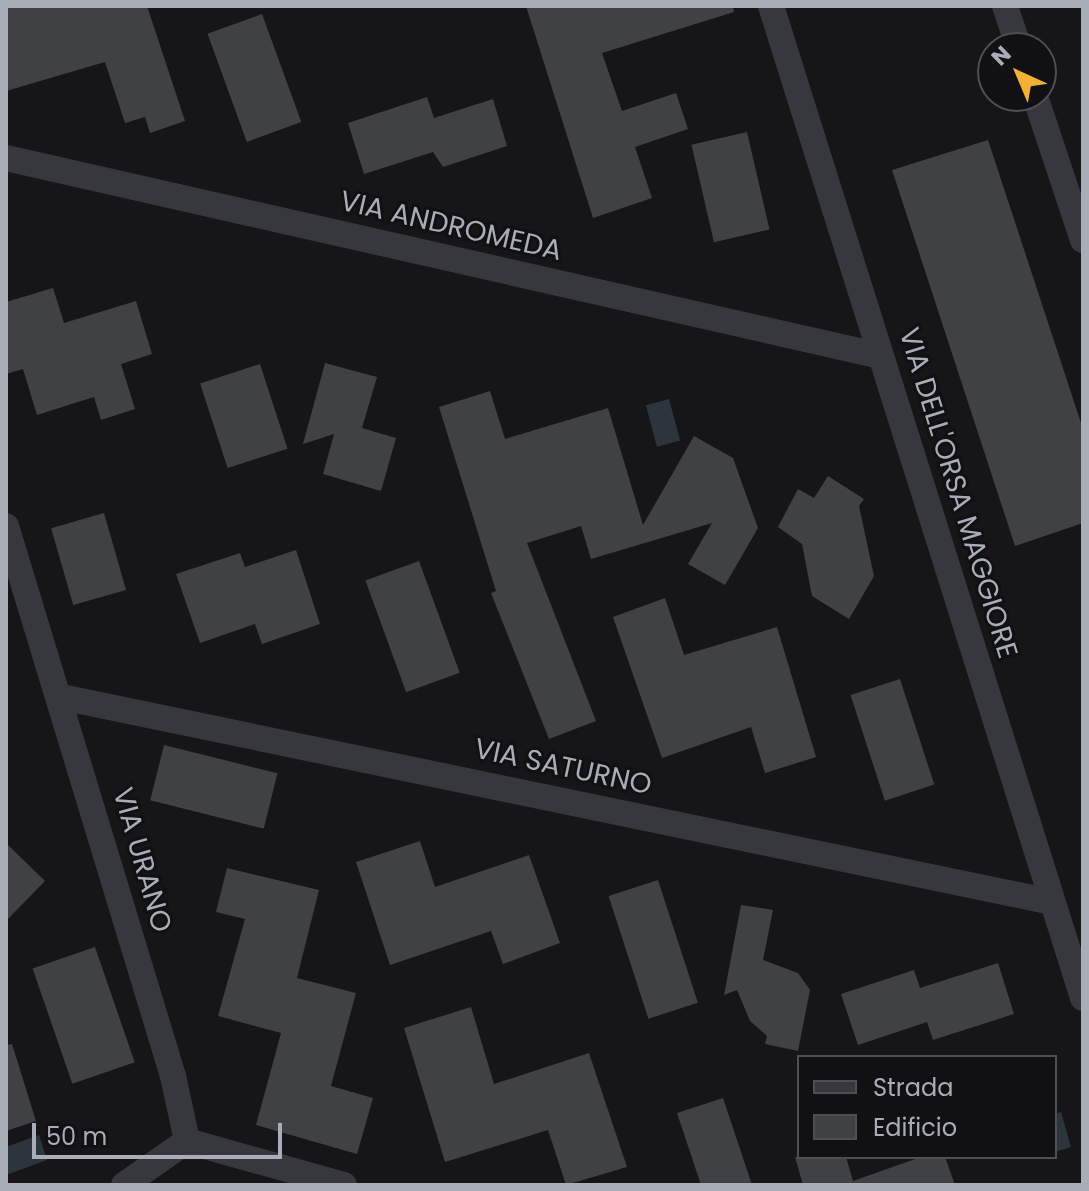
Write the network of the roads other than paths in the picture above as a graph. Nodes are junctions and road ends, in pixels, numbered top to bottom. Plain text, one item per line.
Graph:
1 (771, 6) edge
2 (1005, 6) edge
3 (1014, 32) edge
4 (1040, 112) edge
5 (6, 158) edge
6 (1083, 240) edge
7 (881, 356) junction
8 (6, 526) edge
9 (61, 697) junction
10 (1052, 902) junction
11 (1083, 998) edge
12 (187, 1141) junction
13 (124, 1185) edge
14 (344, 1185) edge

1 - 7 street, VIA DELL'ORSA MAGGIORE
2 - 3 street
4 - 6 street
5 - 7 street, VIA ANDROMEDA
7 - 10 street, VIA DELL'ORSA MAGGIORE
8 - 9 street, VIA URANO
9 - 10 street, VIA SATURNO
9 - 12 street, VIA URANO
10 - 11 street, VIA DELL'ORSA MAGGIORE
12 - 13 street
12 - 14 street

